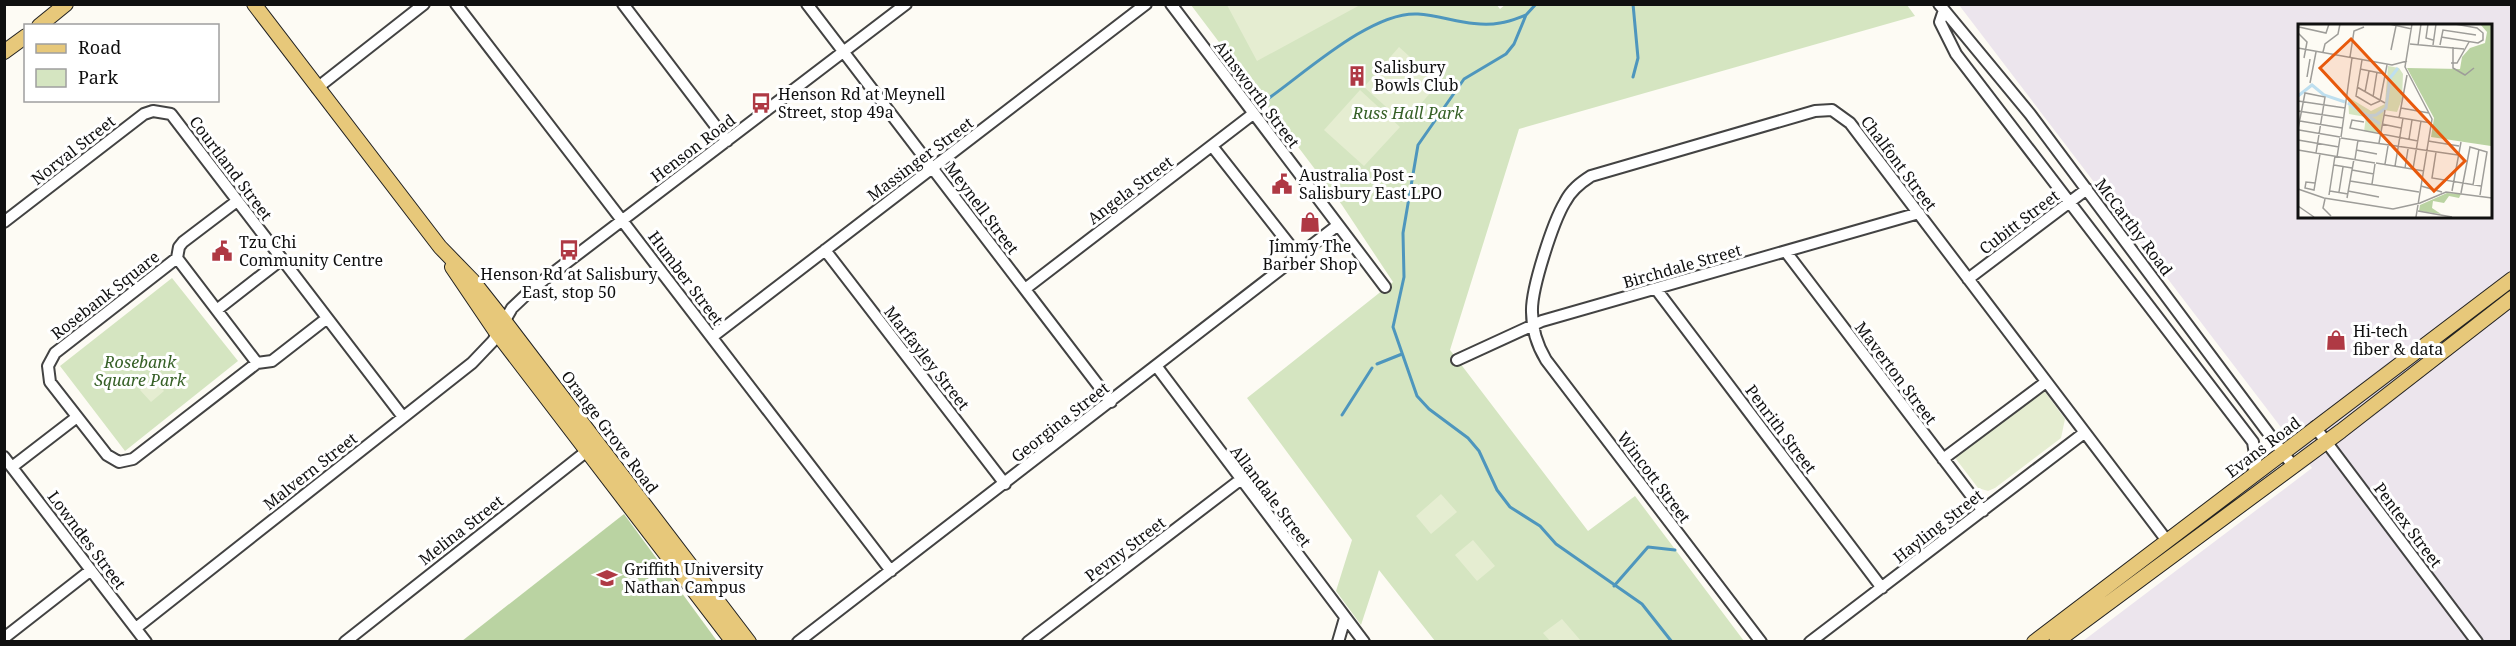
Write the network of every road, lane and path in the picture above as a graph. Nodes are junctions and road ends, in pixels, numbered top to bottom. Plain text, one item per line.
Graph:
1 (66, 4) edge
2 (254, 4) edge
3 (424, 4) edge
4 (456, 4) edge
5 (623, 4) edge
6 (807, 4) edge
7 (906, 4) edge
8 (1146, 4) edge
9 (1171, 4) edge
10 (1942, 7) edge
11 (41, 24) edge
12 (24, 37) edge
13 (4, 52) edge
14 (844, 52) junction
15 (317, 88) junction
16 (163, 111) joint
17 (1253, 114) junction
18 (727, 141) junction
19 (1212, 146) junction
20 (932, 168) junction
21 (2087, 189) junction
22 (237, 201) junction
23 (2069, 203) junction
24 (1919, 213) junction
25 (623, 221) junction
26 (4, 222) edge
27 (1338, 225) junction
28 (825, 250) junction
29 (1786, 252) junction
30 (177, 258) junction
31 (1300, 258) junction
32 (280, 260) junction
33 (1968, 279) junction
34 (2511, 279) edge
35 (1385, 287) dead end
36 (1025, 289) junction
37 (1656, 289) junction
38 (2511, 297) edge
39 (218, 309) junction
40 (326, 319) junction
41 (500, 325) junction
42 (1533, 325) junction
43 (712, 337) junction
44 (1457, 360) dead end
45 (257, 363) junction
46 (1157, 367) junction
47 (2046, 382) junction
48 (1111, 402) junction
49 (78, 417) junction
50 (403, 417) junction
51 (2315, 427) junction
52 (2084, 433) junction
53 (2326, 441) junction
54 (592, 446) junction
55 (2282, 452) junction
56 (4, 457) edge
57 (1943, 459) junction
58 (2293, 466) junction
59 (12, 467) junction
60 (2253, 475) junction
61 (1240, 480) junction
62 (1005, 484) junction
63 (1983, 511) junction
64 (2168, 542) junction
65 (91, 570) junction
66 (891, 571) junction
67 (1882, 588) junction
68 (1346, 618) junction
69 (136, 628) junction
70 (4, 638) edge
71 (146, 642) edge
72 (345, 642) edge
73 (733, 642) edge
74 (749, 642) edge
75 (798, 642) edge
76 (1028, 642) edge
77 (1338, 642) edge
78 (1364, 642) edge
79 (1761, 642) edge
80 (1810, 642) edge
81 (2034, 642) edge
82 (2056, 642) edge
83 (2477, 642) edge

1 - 11 main road
2 - 15 main road, Orange Grove Road
3 - 15 street
4 - 25 street, Humber Street
5 - 18 street
6 - 14 street, Meynell Street
7 - 14 street, Henson Road
8 - 20 street, Massinger Street
9 - 17 street, Ainsworth Street
10 - 21 street, McCarthy Road
10 - 23 street, McCarthy Road
12 - 13 main road
14 - 18 street, Henson Road
14 - 20 street, Meynell Street
15 - 41 main road, Orange Grove Road
16 - 22 street, Courtland Street
16 - 26 street, Norval Street
17 - 19 street, Angela Street
17 - 27 street, Ainsworth Street
18 - 25 street, Henson Road
19 - 31 street
19 - 36 street, Angela Street
20 - 28 street, Massinger Street
20 - 36 street, Meynell Street
21 - 23 street, Cubitt Street
21 - 55 street, McCarthy Road
22 - 30 street, Rosebank Square
22 - 32 street, Courtland Street
23 - 33 street, Cubitt Street
23 - 60 street, McCarthy Road
24 - 29 street, Birchdale Street
24 - 33 street, Chalfont Street
24 - 42 street, Chalfont Street
25 - 41 street, Henson Road
25 - 43 street, Humber Street
27 - 31 street, Georgina Street
27 - 35 street, Ainsworth Street
28 - 43 street, Massinger Street
28 - 62 street, Marfayley Street
29 - 37 street, Birchdale Street
29 - 57 street, Maverton Street
30 - 39 street, Rosebank Square
30 - 49 street, Rosebank Square
31 - 46 street, Georgina Street
32 - 39 street
32 - 40 street, Courtland Street
33 - 47 street, Chalfont Street
34 - 51 main road, Evans Road
36 - 48 street, Meynell Street
37 - 42 street, Birchdale Street
37 - 67 street, Penrith Street
38 - 53 main road, Evans Road
39 - 45 street, Rosebank Square
40 - 45 street, Rosebank Square
40 - 50 street, Courtland Street
41 - 50 street, Malvern Street
41 - 54 main road, Orange Grove Road
42 - 44 street, Birchdale Street
42 - 79 street, Wincott Street
43 - 66 street, Humber Street
45 - 49 street, Rosebank Square
46 - 48 street, Georgina Street
46 - 61 street, Allandale Street
47 - 52 street, Chalfont Street
47 - 57 street
48 - 62 street, Georgina Street
49 - 59 street
50 - 69 street, Malvern Street
51 - 53 street, Pentex Street
51 - 55 main road, Evans Road
52 - 63 street, Hayling Street
52 - 64 street, Chalfont Street
53 - 58 main road, Evans Road
53 - 83 street, Pentex Street
54 - 72 street, Melina Street
54 - 73 main road, Orange Grove Road
54 - 74 main road, Orange Grove Road
55 - 58 street, McCarthy Road
55 - 60 main road, Evans Road
56 - 59 street, Lowndes Street
57 - 63 street, Maverton Street
58 - 82 main road, Evans Road
59 - 65 street, Lowndes Street
60 - 64 main road, Evans Road
61 - 68 street, Allandale Street
61 - 76 street, Pevny Street
62 - 66 street, Georgina Street
63 - 67 street, Hayling Street
64 - 81 main road, Evans Road
65 - 69 street, Lowndes Street
65 - 70 street
66 - 75 street, Georgina Street
67 - 80 street, Hayling Street
68 - 77 street
68 - 78 street, Allandale Street
69 - 71 street, Lowndes Street

